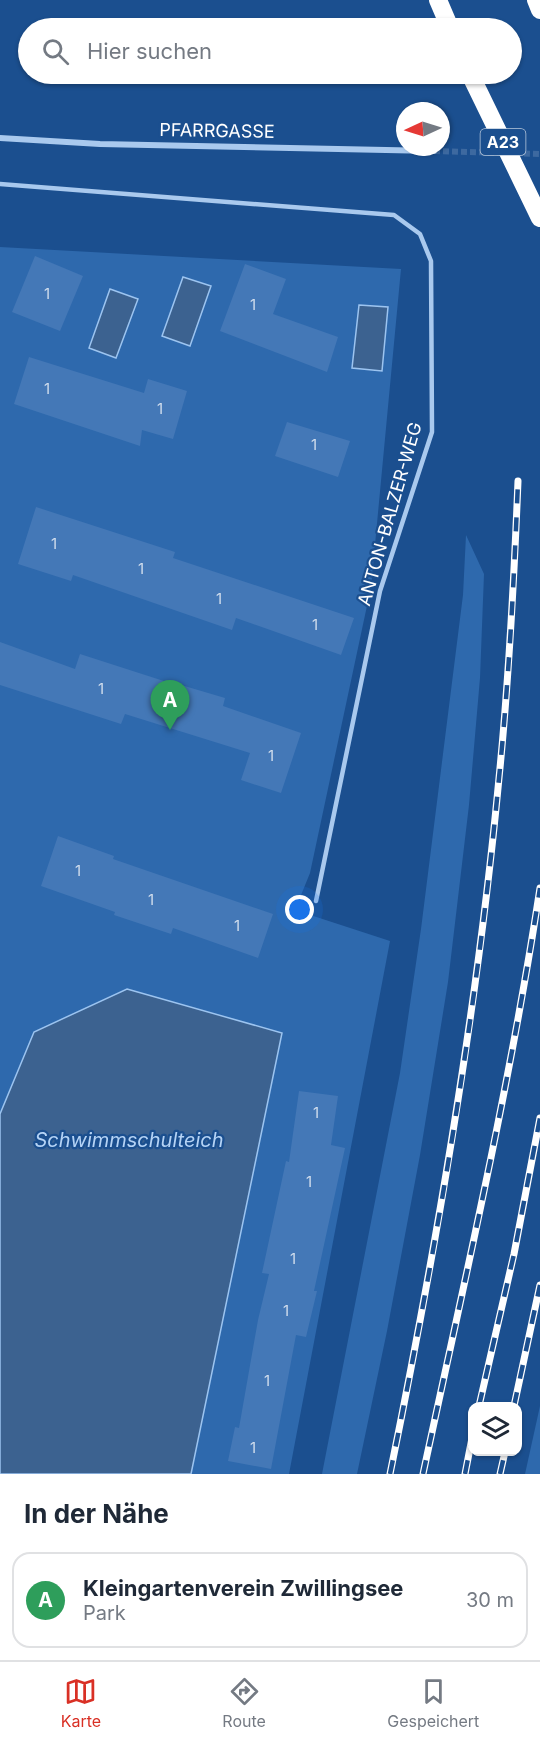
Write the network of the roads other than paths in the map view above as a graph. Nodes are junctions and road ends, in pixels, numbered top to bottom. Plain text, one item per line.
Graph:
1 (438, 0) edge
2 (536, 0) edge
3 (540, 10) edge
4 (446, 18) edge
5 (475, 84) edge
6 (0, 138) edge
7 (396, 150) edge
8 (0, 184) edge
9 (540, 218) edge
10 (316, 901) dead end

1 - 4 highway
2 - 3 highway
5 - 9 highway, A23
6 - 7 street, PFARRGASSE
8 - 10 lane, ANTON-BALZER-WEG

